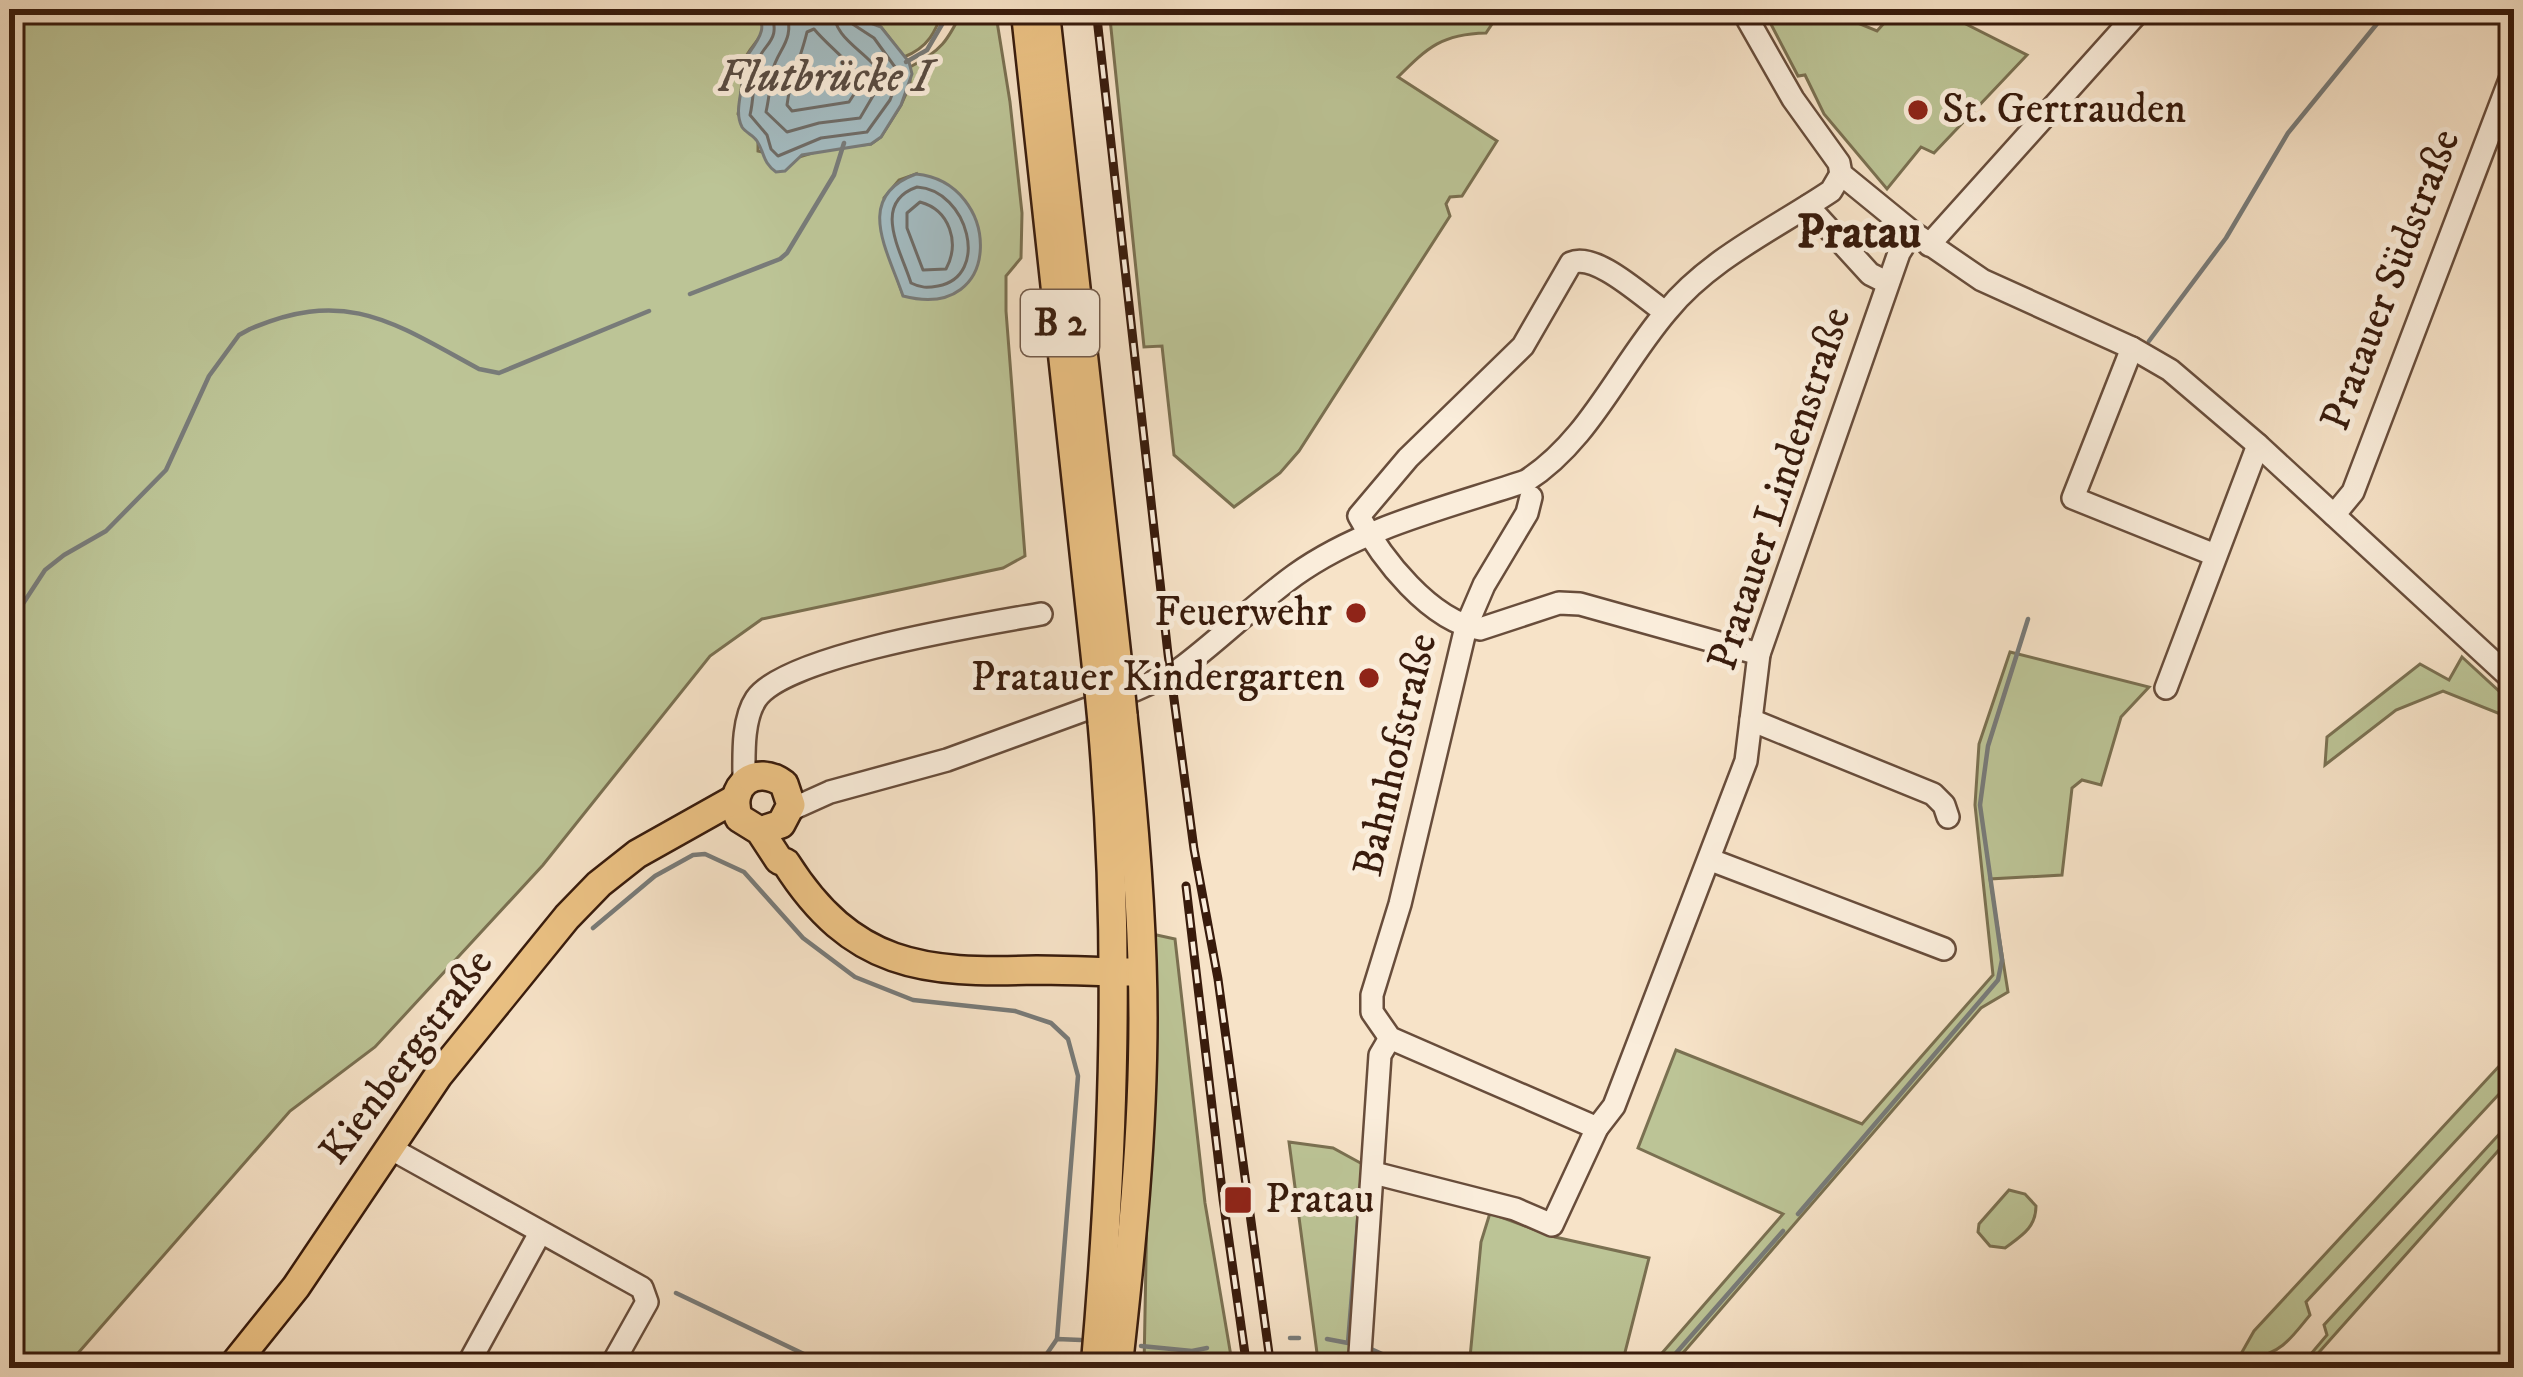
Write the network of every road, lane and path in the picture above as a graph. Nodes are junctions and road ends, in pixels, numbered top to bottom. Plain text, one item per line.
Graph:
1 (1746, 9) edge
2 (2141, 9) edge
3 (1036, 20) edge
4 (2514, 68) edge
5 (1841, 174) junction
6 (1808, 206) junction
7 (1920, 239) junction
8 (1888, 283) junction
9 (1665, 312) junction
10 (2132, 348) junction
11 (2258, 445) junction
12 (1531, 497) dead end
13 (2334, 515) junction
14 (1369, 536) junction
15 (2215, 554) junction
16 (1041, 614) dead end
17 (1466, 627) junction
18 (1759, 655) junction
19 (1180, 669) dead end
20 (2514, 681) edge
21 (2166, 688) dead end
22 (1117, 699) junction
23 (1751, 720) junction
24 (762, 803) junction
25 (1948, 817) dead end
26 (1711, 860) junction
27 (1944, 949) dead end
28 (1129, 972) junction
29 (1390, 1037) junction
30 (1597, 1128) junction
31 (388, 1147) junction
32 (1374, 1173) junction
33 (540, 1233) junction
34 (231, 1368) edge
35 (466, 1368) edge
36 (610, 1368) edge
37 (1095, 1368) edge
38 (1118, 1368) edge
39 (1359, 1368) edge

1 - 5 street
2 - 7 street, Pratauer Lindenstraße
3 - 22 main road, B 2
4 - 13 street, Pratauer Südstraße
5 - 6 street
5 - 7 street
6 - 8 street
6 - 9 street
7 - 8 street, Pratauer Lindenstraße
7 - 10 street
8 - 18 street, Pratauer Lindenstraße
9 - 14 street
9 - 14 street
10 - 11 street
10 - 15 street
11 - 13 street
11 - 15 street
12 - 17 street, Bahnhofstraße
13 - 20 street
14 - 17 street
14 - 19 street
15 - 21 street
16 - 24 street
17 - 18 street
17 - 29 street, Bahnhofstraße
18 - 23 street, Pratauer Lindenstraße
22 - 24 street, Kienbergstraße
22 - 28 main road, B 2
23 - 25 street, Pratauer Lindenstraße
23 - 26 street, Pratauer Lindenstraße
24 - 28 main road
24 - 31 main road, Kienbergstraße
26 - 27 street
26 - 30 street, Pratauer Lindenstraße
28 - 37 main road, B 2
28 - 38 main road, B 2
29 - 30 street
29 - 32 street
30 - 32 street, Pratauer Lindenstraße
31 - 33 street
31 - 34 main road, Kienbergstraße
32 - 39 street
33 - 35 street
33 - 36 street

